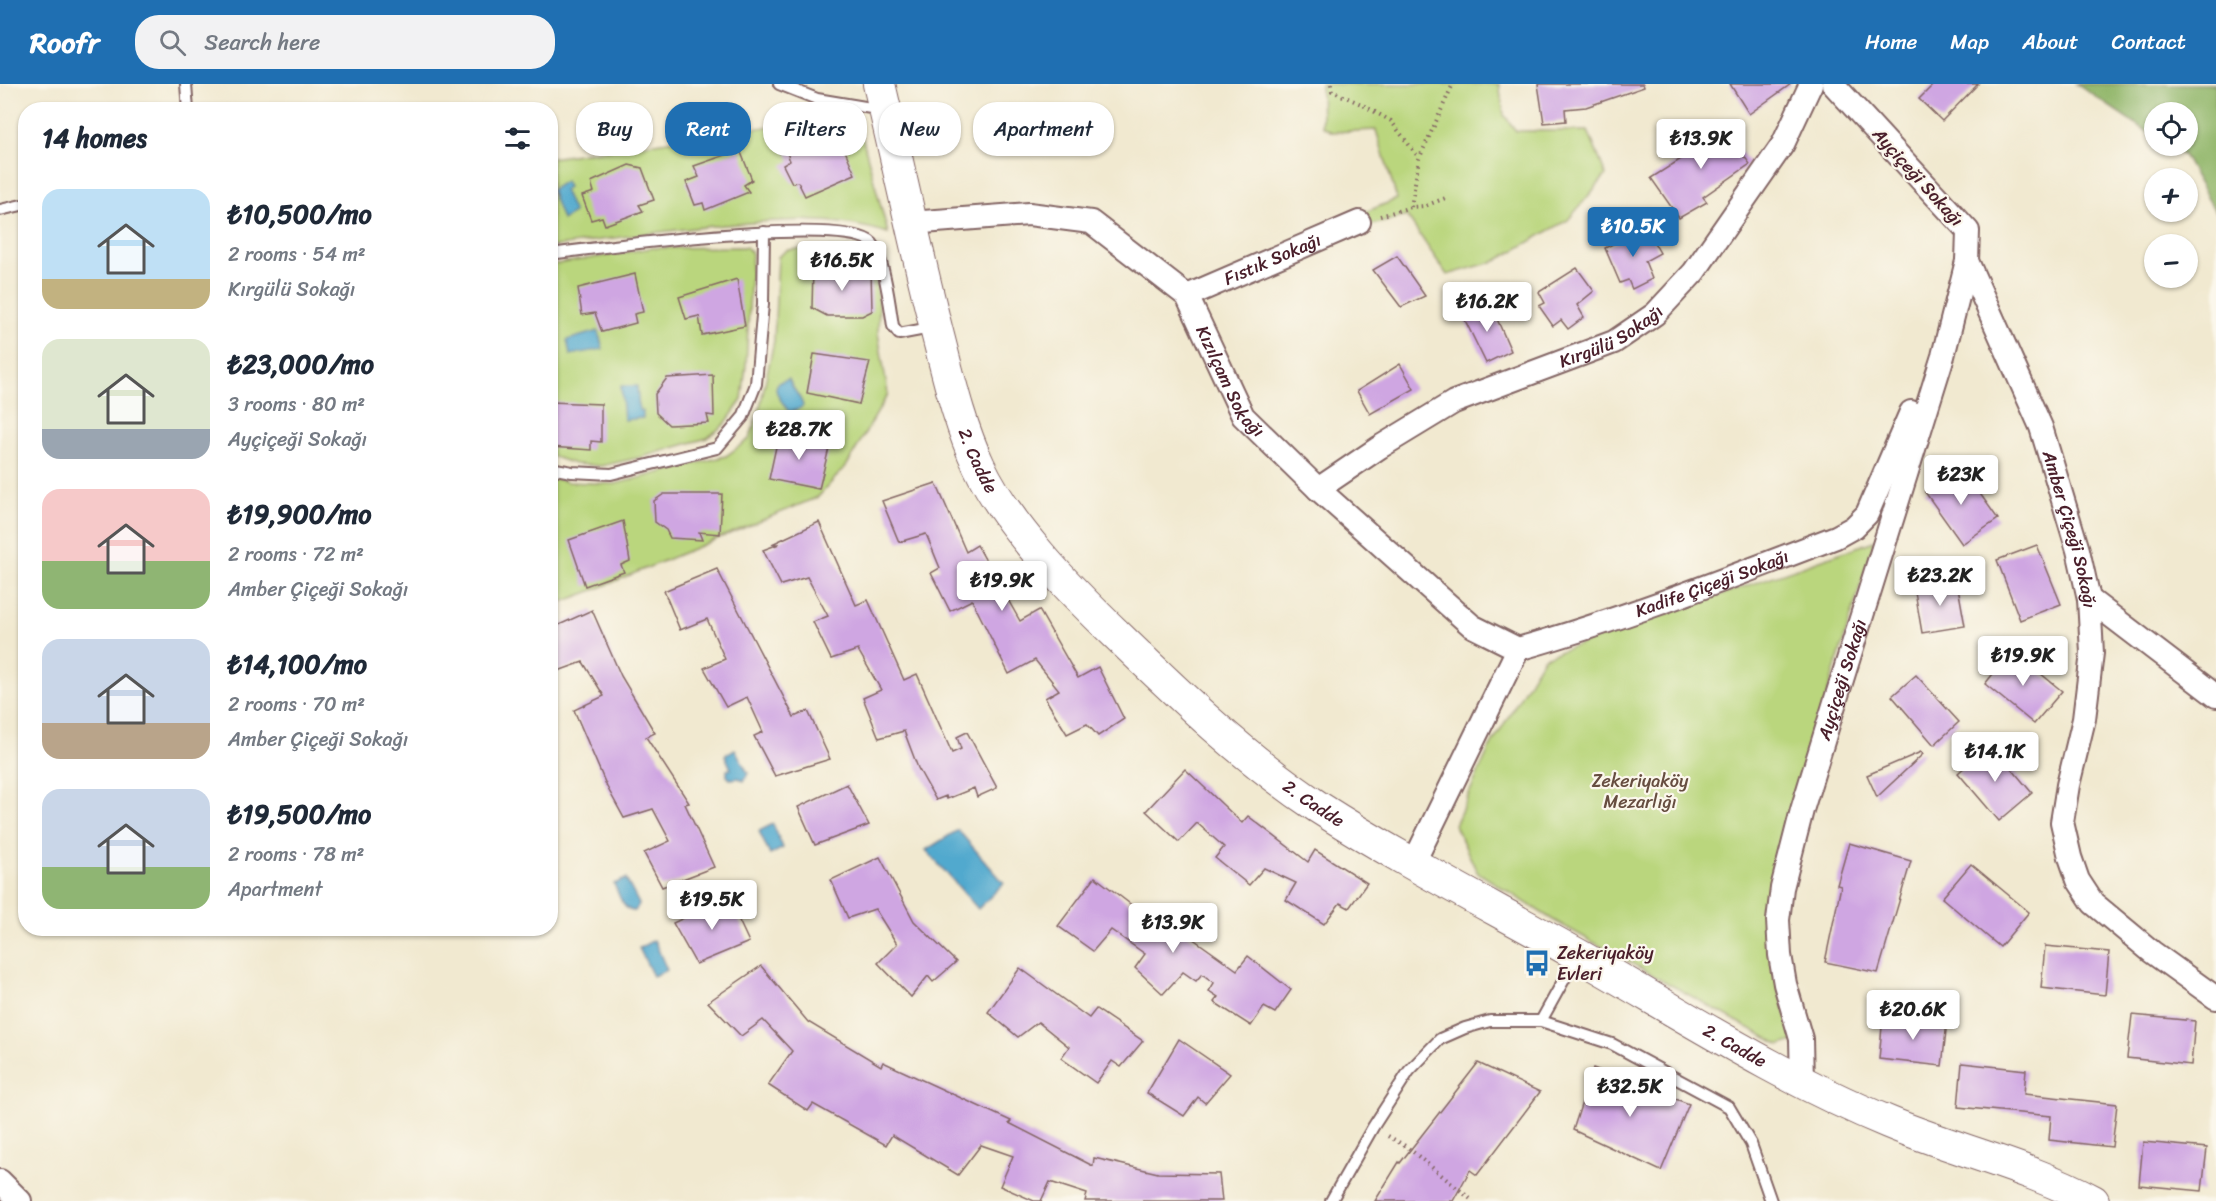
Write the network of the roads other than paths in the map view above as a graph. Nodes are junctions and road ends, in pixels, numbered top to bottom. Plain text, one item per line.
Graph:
1 (186, 84) edge
2 (779, 84) edge
3 (1811, 84) edge
4 (1833, 84) edge
5 (882, 97) edge
6 (187, 102) edge
7 (18, 206) edge
8 (0, 210) edge
9 (1359, 222) road end
10 (910, 223) junction
11 (764, 232) junction
12 (558, 253) edge
13 (1966, 261) junction
14 (1187, 296) junction
15 (935, 324) junction
16 (558, 469) edge
17 (1318, 489) junction
18 (2088, 599) junction
19 (1518, 649) junction
20 (2216, 696) edge
21 (1413, 864) junction
22 (1578, 955) junction
23 (2216, 998) edge
24 (1541, 1021) junction
25 (1802, 1082) junction
26 (0, 1181) edge
27 (20, 1201) edge
28 (1330, 1201) edge
29 (1771, 1201) edge
30 (2093, 1201) edge

1 - 6 lane
2 - 5 lane
3 - 17 street, Kırgülü Sokağı
4 - 13 street, Ayçiçeği Sokağı
5 - 10 street, 2. Cadde
7 - 8 lane
9 - 14 street, Fıstık Sokağı
10 - 14 street, Kızılçam Sokağı
10 - 15 street, 2. Cadde
11 - 12 lane
11 - 15 lane
11 - 16 lane
13 - 18 street, Amber Çiçeği Sokağı
13 - 19 street, Kadife Çiçeği Sokağı
13 - 25 street, Ayçiçeği Sokağı
14 - 17 street, Kızılçam Sokağı
15 - 21 street, 2. Cadde
17 - 19 street, Kızılçam Sokağı
18 - 20 street
18 - 23 street, Amber Çiçeği Sokağı
19 - 21 street
21 - 22 street, 2. Cadde
22 - 24 lane
22 - 25 street, 2. Cadde
24 - 28 lane
24 - 29 lane
25 - 30 street, 2. Cadde
26 - 27 street

